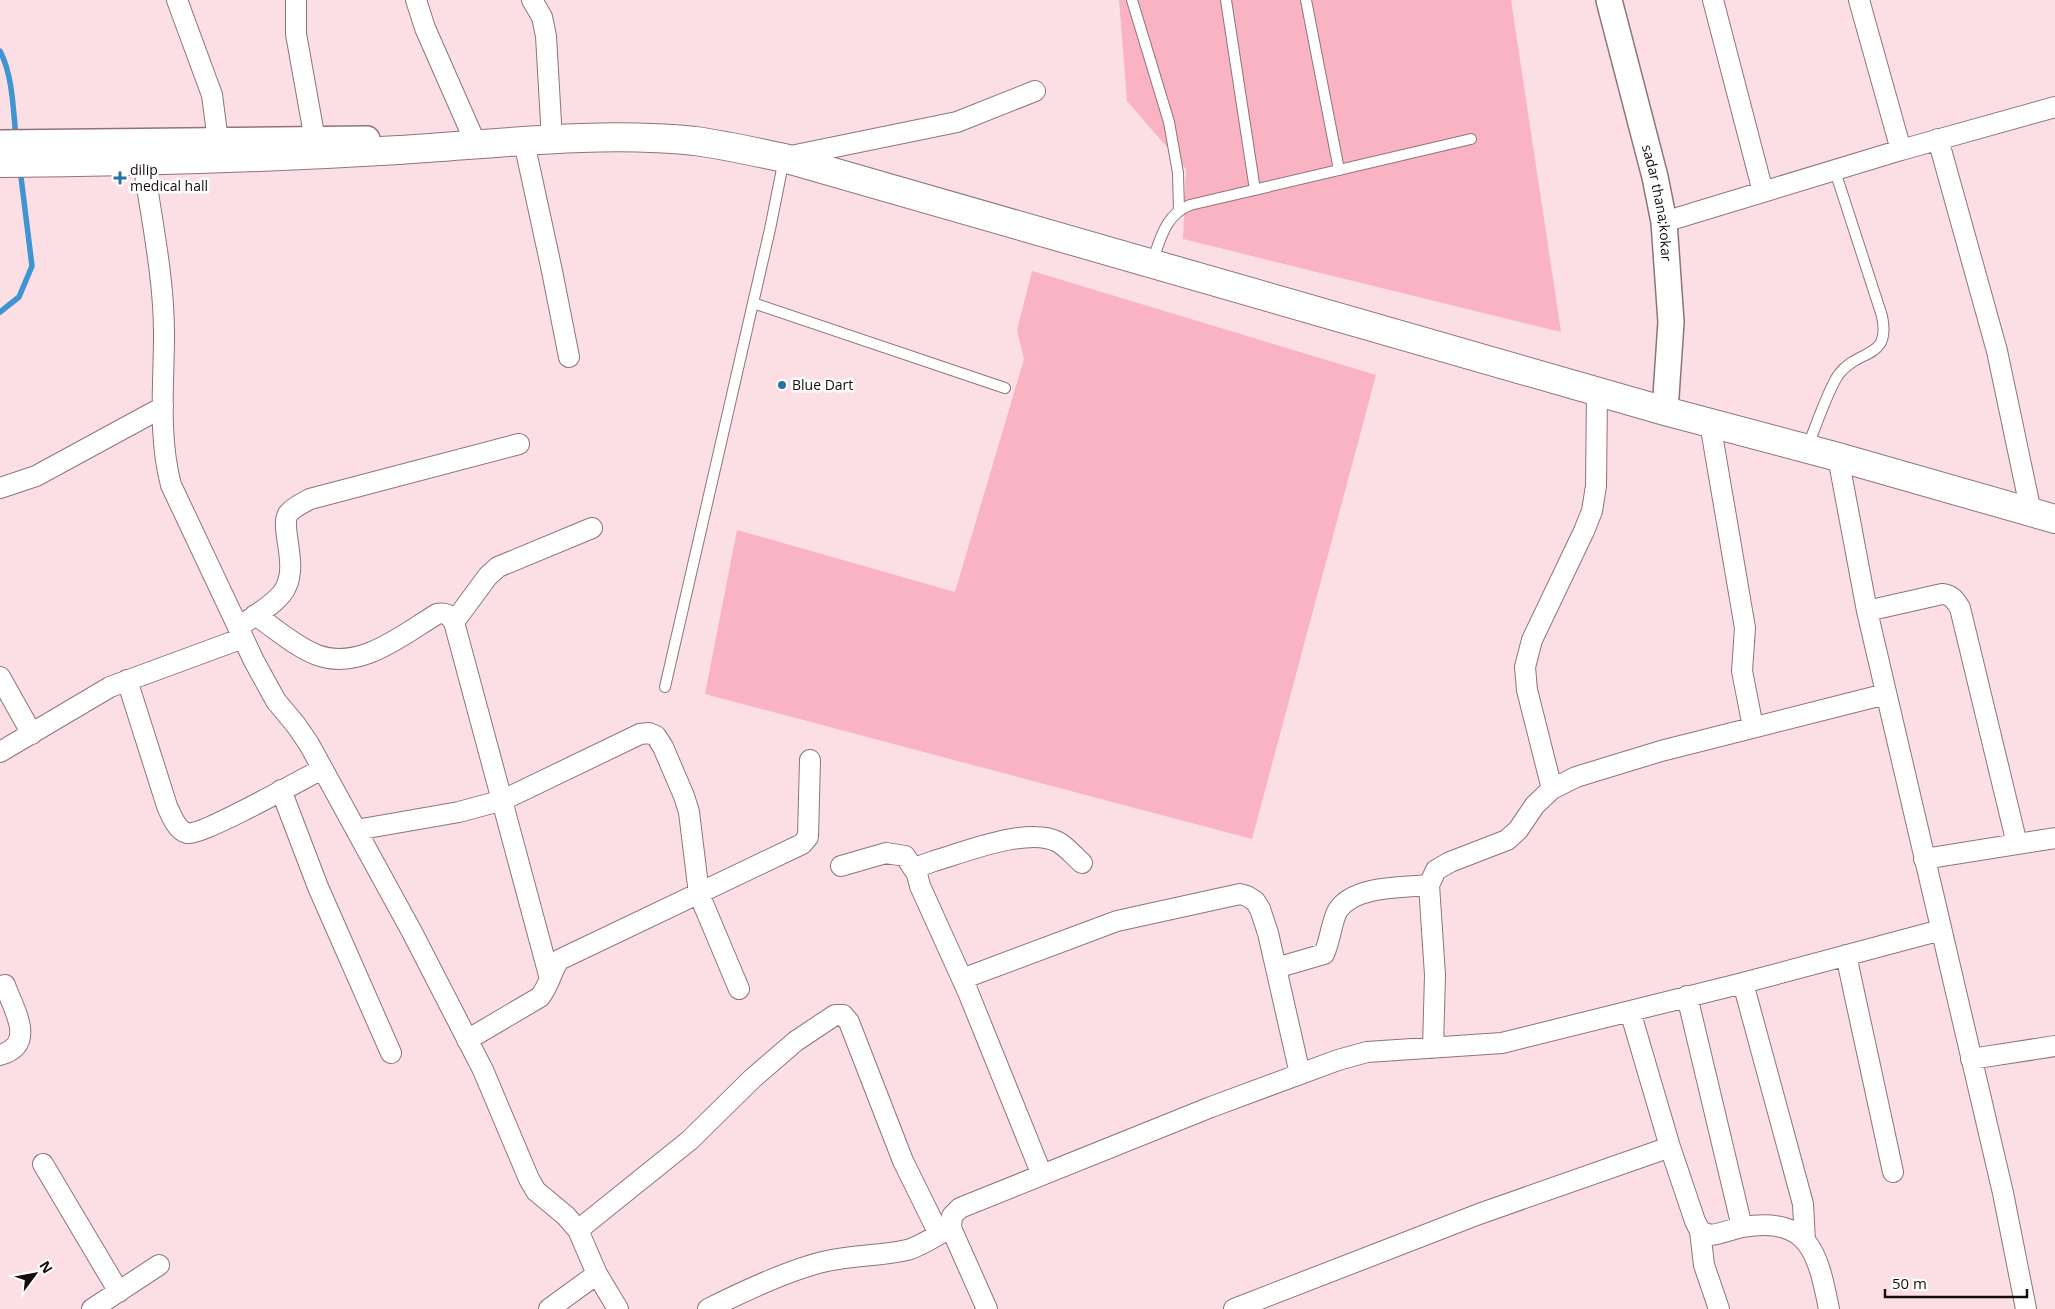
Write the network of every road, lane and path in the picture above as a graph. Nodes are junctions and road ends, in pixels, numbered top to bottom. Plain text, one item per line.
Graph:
1 (178, 0) edge
2 (296, 0) edge
3 (416, 0) edge
4 (532, 0) edge
5 (1132, 0) edge
6 (1226, 0) edge
7 (1306, 0) edge
8 (1609, 0) edge
9 (1713, 0) edge
10 (1859, 0) edge
11 (1036, 91) dead end
12 (2055, 108) edge
13 (1471, 139) dead end
14 (1938, 139) junction
15 (315, 140) junction
16 (552, 140) junction
17 (218, 142) junction
18 (524, 142) junction
19 (476, 144) junction
20 (427, 147) junction
21 (1901, 150) junction
22 (12, 158) edge
23 (784, 158) junction
24 (144, 167) junction
25 (1340, 170) junction
26 (1836, 171) junction
27 (1255, 190) junction
28 (1762, 192) junction
29 (1179, 210) junction
30 (1664, 222) junction
31 (1152, 263) junction
32 (753, 303) junction
33 (569, 357) dead end
34 (1005, 388) dead end
35 (1597, 390) junction
36 (163, 407) junction
37 (1665, 411) junction
38 (1710, 423) junction
39 (519, 444) dead end
40 (1807, 449) junction
41 (1838, 457) junction
42 (0, 488) edge
43 (2043, 515) edge
44 (592, 528) dead end
45 (1867, 611) junction
46 (255, 615) junction
47 (454, 622) junction
48 (241, 633) junction
49 (0, 677) edge
50 (127, 680) junction
51 (665, 687) dead end
52 (1886, 694) junction
53 (1753, 728) junction
54 (32, 734) junction
55 (0, 752) edge
56 (810, 760) dead end
57 (322, 768) junction
58 (1552, 789) junction
59 (281, 790) junction
60 (503, 800) junction
61 (356, 830) junction
62 (2055, 838) edge
63 (2017, 844) junction
64 (1924, 859) junction
65 (1082, 863) dead end
66 (841, 866) dead end
67 (917, 874) junction
68 (1429, 885) junction
69 (699, 894) junction
70 (1941, 930) junction
71 (1846, 955) junction
72 (1276, 968) junction
73 (550, 979) junction
74 (962, 979) junction
75 (1743, 983) junction
76 (5, 986) dead end
77 (739, 989) dead end
78 (1687, 996) junction
79 (1630, 1011) junction
80 (467, 1040) junction
81 (2055, 1046) edge
82 (1433, 1048) junction
83 (391, 1053) dead end
84 (0, 1055) edge
85 (1971, 1059) junction
86 (1300, 1074) junction
87 (1670, 1147) junction
88 (42, 1164) dead end
89 (1893, 1172) dead end
90 (1042, 1175) junction
91 (1742, 1227) junction
92 (578, 1230) junction
93 (945, 1231) junction
94 (1700, 1231) junction
95 (1805, 1241) junction
96 (159, 1266) dead end
97 (597, 1274) junction
98 (119, 1292) junction
99 (1242, 1307) edge
100 (92, 1309) edge
101 (549, 1309) edge
102 (618, 1309) edge
103 (708, 1309) edge
104 (987, 1309) edge
105 (1719, 1309) edge
106 (1829, 1309) edge
107 (2026, 1309) edge

1 - 17 street
2 - 15 street
3 - 19 street
4 - 16 street
5 - 29 lane
6 - 27 lane
7 - 25 lane
8 - 30 street, sadar thana;kokar
9 - 28 street
10 - 21 street
11 - 23 street
12 - 14 street
13 - 25 lane
14 - 21 street
14 - 43 street
15 - 17 street
15 - 20 street
16 - 18 main road
16 - 23 main road
17 - 22 street
18 - 19 main road
18 - 33 street
19 - 20 main road
20 - 22 main road
20 - 24 street
21 - 26 street
22 - 24 street
23 - 31 main road
23 - 32 lane
24 - 36 street
25 - 27 lane
26 - 28 street
26 - 40 lane
27 - 29 lane
28 - 30 street
29 - 31 lane
30 - 37 street, sadar thana;kokar
31 - 35 main road
32 - 34 lane
32 - 51 lane
35 - 37 main road
35 - 58 street
36 - 42 street
36 - 48 street
37 - 38 main road
38 - 40 main road
38 - 53 street
39 - 46 street
40 - 41 main road
41 - 43 main road
41 - 45 street
44 - 47 street
45 - 52 street
45 - 63 street
46 - 47 street
46 - 48 street
47 - 60 street
48 - 50 street
48 - 57 street
49 - 54 street
50 - 54 street
50 - 59 street
52 - 53 street
52 - 64 street
53 - 58 street
54 - 55 street
56 - 69 street
57 - 59 street
57 - 61 street
58 - 68 street
59 - 83 street
60 - 61 street
60 - 69 street
60 - 73 street
61 - 80 street
62 - 63 street
63 - 64 street
64 - 70 street
65 - 67 street
66 - 67 street
67 - 74 street
68 - 72 street
68 - 82 street
69 - 73 street
69 - 77 street
70 - 71 street
70 - 85 street
71 - 75 street
71 - 89 street
72 - 74 street
72 - 86 street
73 - 80 street
74 - 90 street
75 - 78 street
75 - 95 street
76 - 84 street
78 - 79 street
78 - 91 street
79 - 82 street
79 - 87 street
80 - 92 street
81 - 85 street
82 - 86 street
85 - 107 street
86 - 90 street
87 - 94 street
87 - 99 street
88 - 98 street
90 - 93 street
91 - 94 street
91 - 95 street
92 - 93 street
92 - 97 street
93 - 103 street
93 - 104 street
94 - 105 street
95 - 106 street
96 - 98 street
97 - 101 street
97 - 102 street
98 - 100 street

